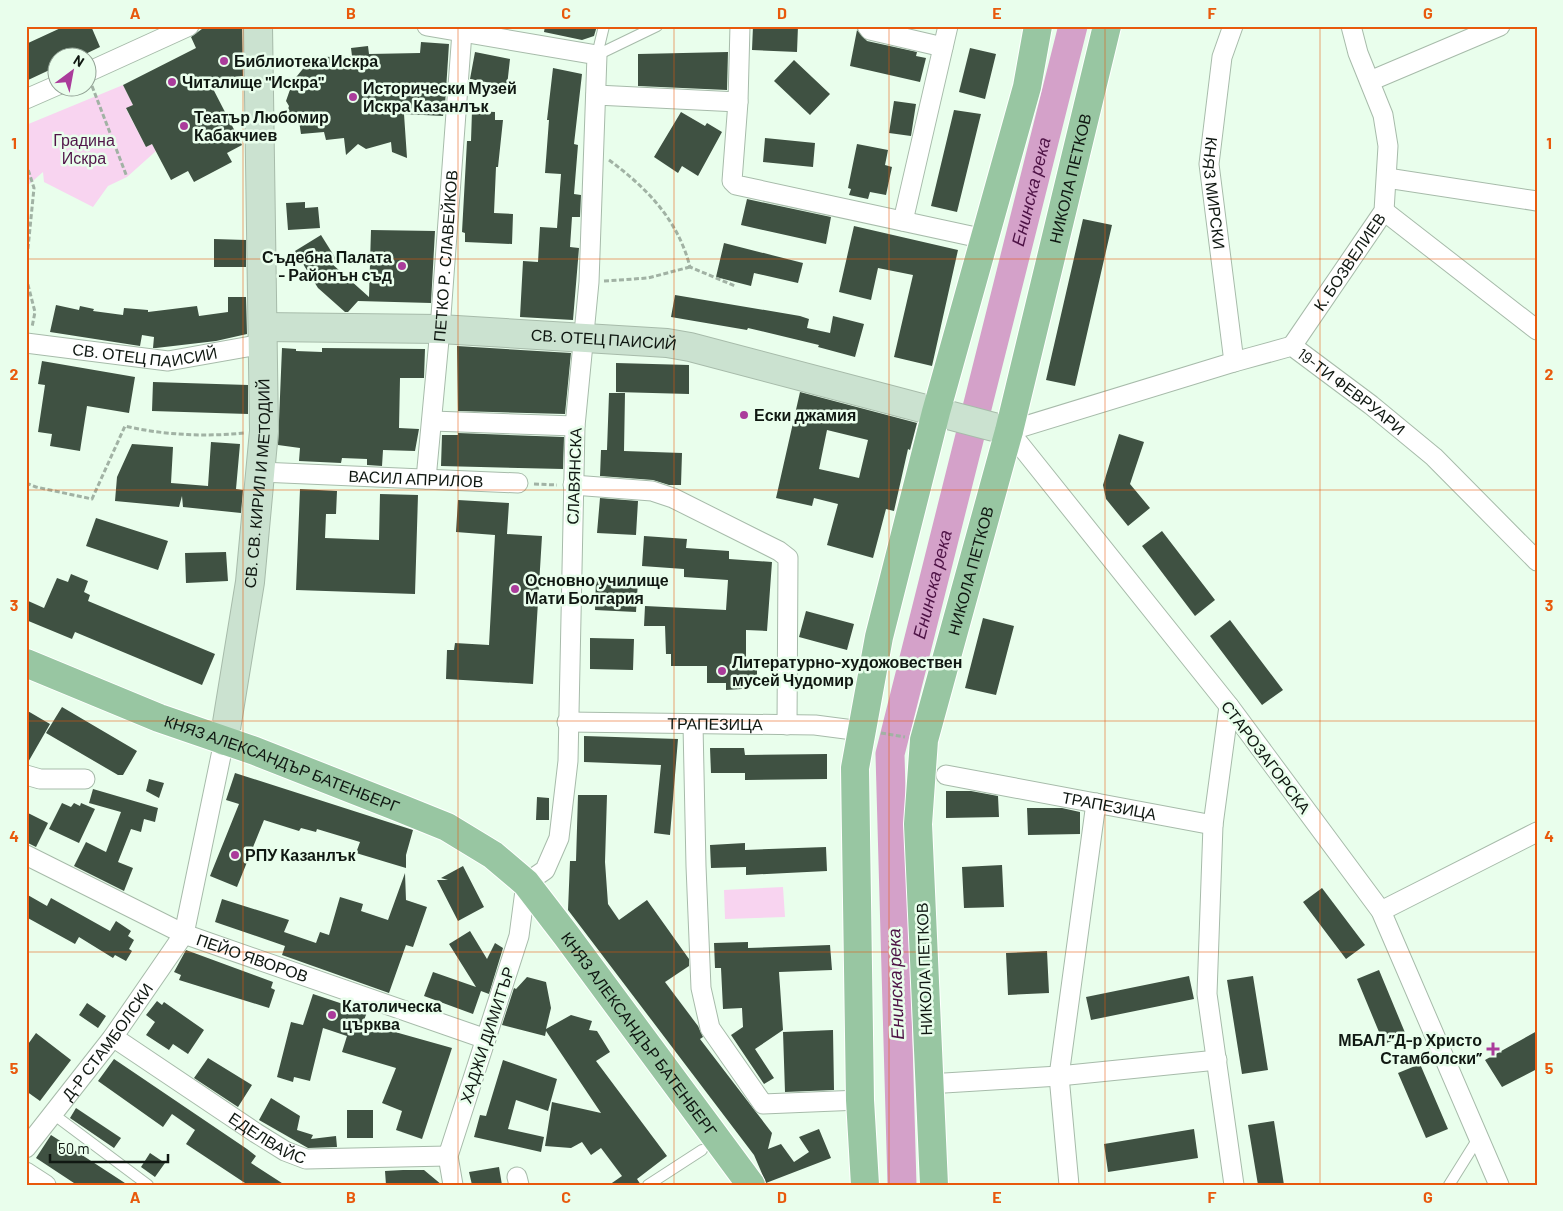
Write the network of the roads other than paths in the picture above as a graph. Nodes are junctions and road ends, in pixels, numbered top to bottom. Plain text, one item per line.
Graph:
1 (189, 26) edge
2 (258, 26) edge
3 (427, 26) edge
4 (604, 26) edge
5 (657, 26) edge
6 (740, 26) edge
7 (867, 26) edge
8 (948, 26) edge
9 (1038, 26) edge
10 (1107, 26) edge
11 (1233, 26) edge
12 (1351, 26) edge
13 (1500, 26) edge
14 (462, 32) junction
15 (943, 48) junction
16 (597, 56) junction
17 (98, 72) edge
18 (1370, 81) junction
19 (48, 89) edge
20 (596, 95) junction
21 (26, 99) edge
22 (738, 102) junction
23 (1387, 178) junction
24 (1537, 201) edge
25 (1384, 211) junction
26 (903, 221) junction
27 (985, 239) junction
28 (440, 329) junction
29 (1537, 330) edge
30 (263, 336) junction
31 (584, 336) junction
32 (27, 344) edge
33 (1292, 346) junction
34 (1234, 362) junction
35 (942, 414) junction
36 (432, 421) junction
37 (575, 426) junction
38 (1002, 429) junction
39 (260, 472) junction
40 (426, 479) junction
41 (518, 483) road end
42 (573, 486) junction
43 (1537, 561) edge
44 (26, 663) edge
45 (1229, 706) junction
46 (567, 722) junction
47 (693, 725) junction
48 (787, 725) junction
49 (870, 732) junction
50 (224, 740) junction
51 (26, 775) edge
52 (946, 775) dead end
53 (85, 779) dead end
54 (1096, 804) junction
55 (1213, 825) junction
56 (1537, 832) edge
57 (26, 855) edge
58 (526, 883) junction
59 (1381, 911) junction
60 (184, 934) junction
61 (113, 1037) junction
62 (486, 1039) junction
63 (1217, 1060) junction
64 (1059, 1076) junction
65 (928, 1084) junction
66 (860, 1100) junction
67 (52, 1114) junction
68 (1478, 1137) junction
69 (26, 1148) edge
70 (702, 1150) junction
71 (448, 1156) junction
72 (26, 1172) edge
73 (46, 1185) edge
74 (148, 1185) edge
75 (453, 1185) edge
76 (648, 1185) edge
77 (727, 1185) edge
78 (751, 1185) edge
79 (865, 1185) edge
80 (934, 1185) edge
81 (1069, 1185) edge
82 (1234, 1185) edge
83 (1449, 1185) edge
84 (1499, 1185) edge

1 - 17 street
2 - 30 street, СВ. СВ. КИРИЛ И МЕТОДИЙ
3 - 14 street
4 - 16 lane
5 - 16 lane
6 - 22 street
7 - 15 street
8 - 15 street
9 - 27 main road
10 - 38 main road, НИКОЛА ПЕТКОВ
11 - 34 street, КНЯЗ МИРСКИ
12 - 18 street, К. БОЗВЕЛИЕВ
13 - 18 street
14 - 16 street
14 - 28 street, ПЕТКО Р. СЛАВЕЙКОВ
15 - 26 street
16 - 20 street, СЛАВЯНСКА
18 - 23 street, К. БОЗВЕЛИЕВ
19 - 21 street
20 - 22 street
20 - 31 street, СЛАВЯНСКА
22 - 26 street
23 - 24 street
23 - 25 street, К. БОЗВЕЛИЕВ
25 - 29 street
25 - 33 street, К. БОЗВЕЛИЕВ
26 - 27 street
27 - 35 main road
28 - 30 street, СВ. ОТЕЦ ПАИСИЙ
28 - 31 street, СВ. ОТЕЦ ПАИСИЙ
28 - 36 street, ПЕТКО Р. СЛАВЕЙКОВ
30 - 32 street, СВ. ОТЕЦ ПАИСИЙ
30 - 39 street, СВ. СВ. КИРИЛ И МЕТОДИЙ
31 - 35 street, СВ. ОТЕЦ ПАИСИЙ
31 - 37 street, СЛАВЯНСКА
33 - 34 street, 19-ТИ ФЕВРУАРИ
33 - 43 street, 19-ТИ ФЕВРУАРИ
34 - 38 street, 19-ТИ ФЕВРУАРИ
35 - 38 street
35 - 49 main road
36 - 37 street
36 - 40 street, ПЕТКО Р. СЛАВЕЙКОВ
37 - 42 street, СЛАВЯНСКА
38 - 45 street, СТАРОЗАГОРСКА
38 - 65 main road, НИКОЛА ПЕТКОВ
39 - 40 street, ВАСИЛ АПРИЛОВ
39 - 50 street, СВ. СВ. КИРИЛ И МЕТОДИЙ
40 - 41 street, ВАСИЛ АПРИЛОВ
42 - 46 street, СЛАВЯНСКА
42 - 48 street
44 - 50 main road, КНЯЗ АЛЕКСАНДЪР БАТЕНБЕРГ
45 - 55 street
45 - 59 street, СТАРОЗАГОРСКА
46 - 47 street, ТРАПЕЗИЦА
46 - 58 street, СЛАВЯНСКА
47 - 48 street, ТРАПЕЗИЦА
47 - 66 street
48 - 49 street, ТРАПЕЗИЦА
49 - 66 main road
50 - 58 main road, КНЯЗ АЛЕКСАНДЪР БАТЕНБЕРГ
50 - 60 street, СВ. СВ. КИРИЛ И МЕТОДИЙ
51 - 53 street
52 - 54 street, ТРАПЕЗИЦА
54 - 55 street, ТРАПЕЗИЦА
54 - 64 street
55 - 63 street
56 - 59 street
57 - 60 street, ПЕЙО ЯВОРОВ
58 - 62 street, ХАДЖИ ДИМИТЪР
58 - 70 main road, КНЯЗ АЛЕКСАНДЪР БАТЕНБЕРГ
58 - 78 main road, КНЯЗ АЛЕКСАНДЪР БАТЕНБЕРГ
59 - 68 street, СТАРОЗАГОРСКА
60 - 61 street, Д-Р СТАМБОЛСКИ
60 - 62 street, ПЕЙО ЯВОРОВ
61 - 67 street, Д-Р СТАМБОЛСКИ
61 - 71 street, ЕДЕЛВАЙС
62 - 71 street, ХАДЖИ ДИМИТЪР
63 - 64 street
63 - 82 street
64 - 65 street
64 - 81 street
65 - 80 main road, НИКОЛА ПЕТКОВ
66 - 79 main road
67 - 69 street, Д-Р СТАМБОЛСКИ
67 - 74 lane
68 - 83 lane
68 - 84 street, СТАРОЗАГОРСКА
70 - 76 lane
70 - 77 main road, КНЯЗ АЛЕКСАНДЪР БАТЕНБЕРГ
71 - 75 street, ХАДЖИ ДИМИТЪР
72 - 73 street

